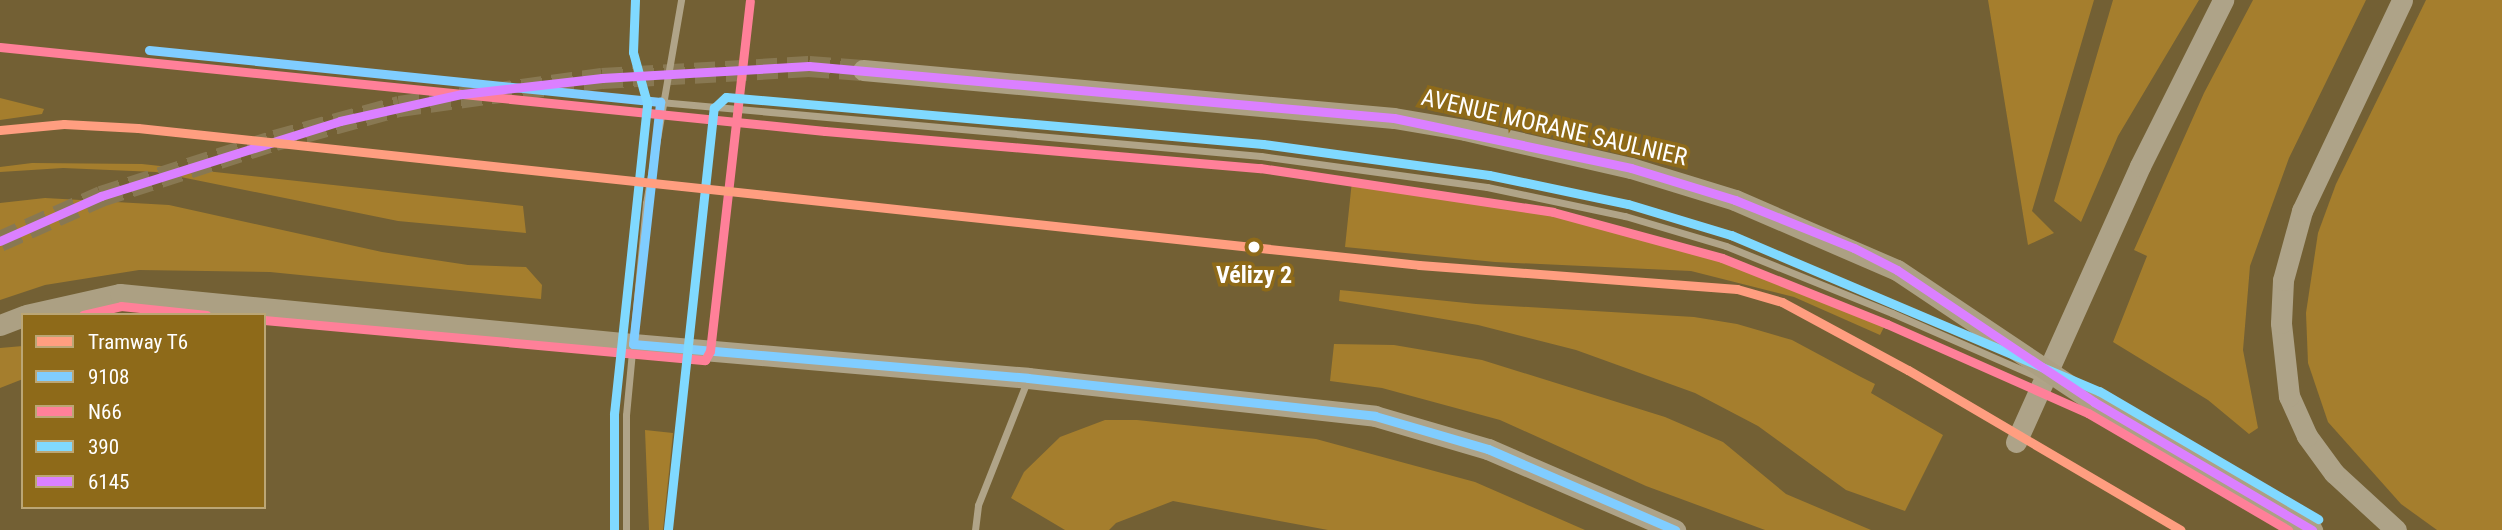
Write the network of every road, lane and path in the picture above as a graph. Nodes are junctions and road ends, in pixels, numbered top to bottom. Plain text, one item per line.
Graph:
1 (681, 0) edge
2 (2223, 0) edge
3 (2402, 0) edge
4 (863, 70) tunnel mouth
5 (660, 102) junction
6 (35, 313) edge
7 (21, 317) edge
8 (0, 325) edge
9 (633, 344) junction
10 (1028, 378) junction
11 (2094, 402) junction
12 (2016, 442) dead end
13 (626, 530) edge
14 (975, 530) edge
15 (1675, 530) edge
16 (2312, 530) edge
17 (2396, 530) edge

1 - 5 street
2 - 12 highway
3 - 17 highway
4 - 11 main road, AVENUE MORANE SAULNIER, bridge
5 - 9 street
5 - 11 street, AVENUE MORANE SAULNIER, bridge
6 - 9 main road
7 - 8 main road
9 - 10 highway
9 - 13 street
10 - 14 street
10 - 15 highway
11 - 16 main road, AVENUE MORANE SAULNIER

